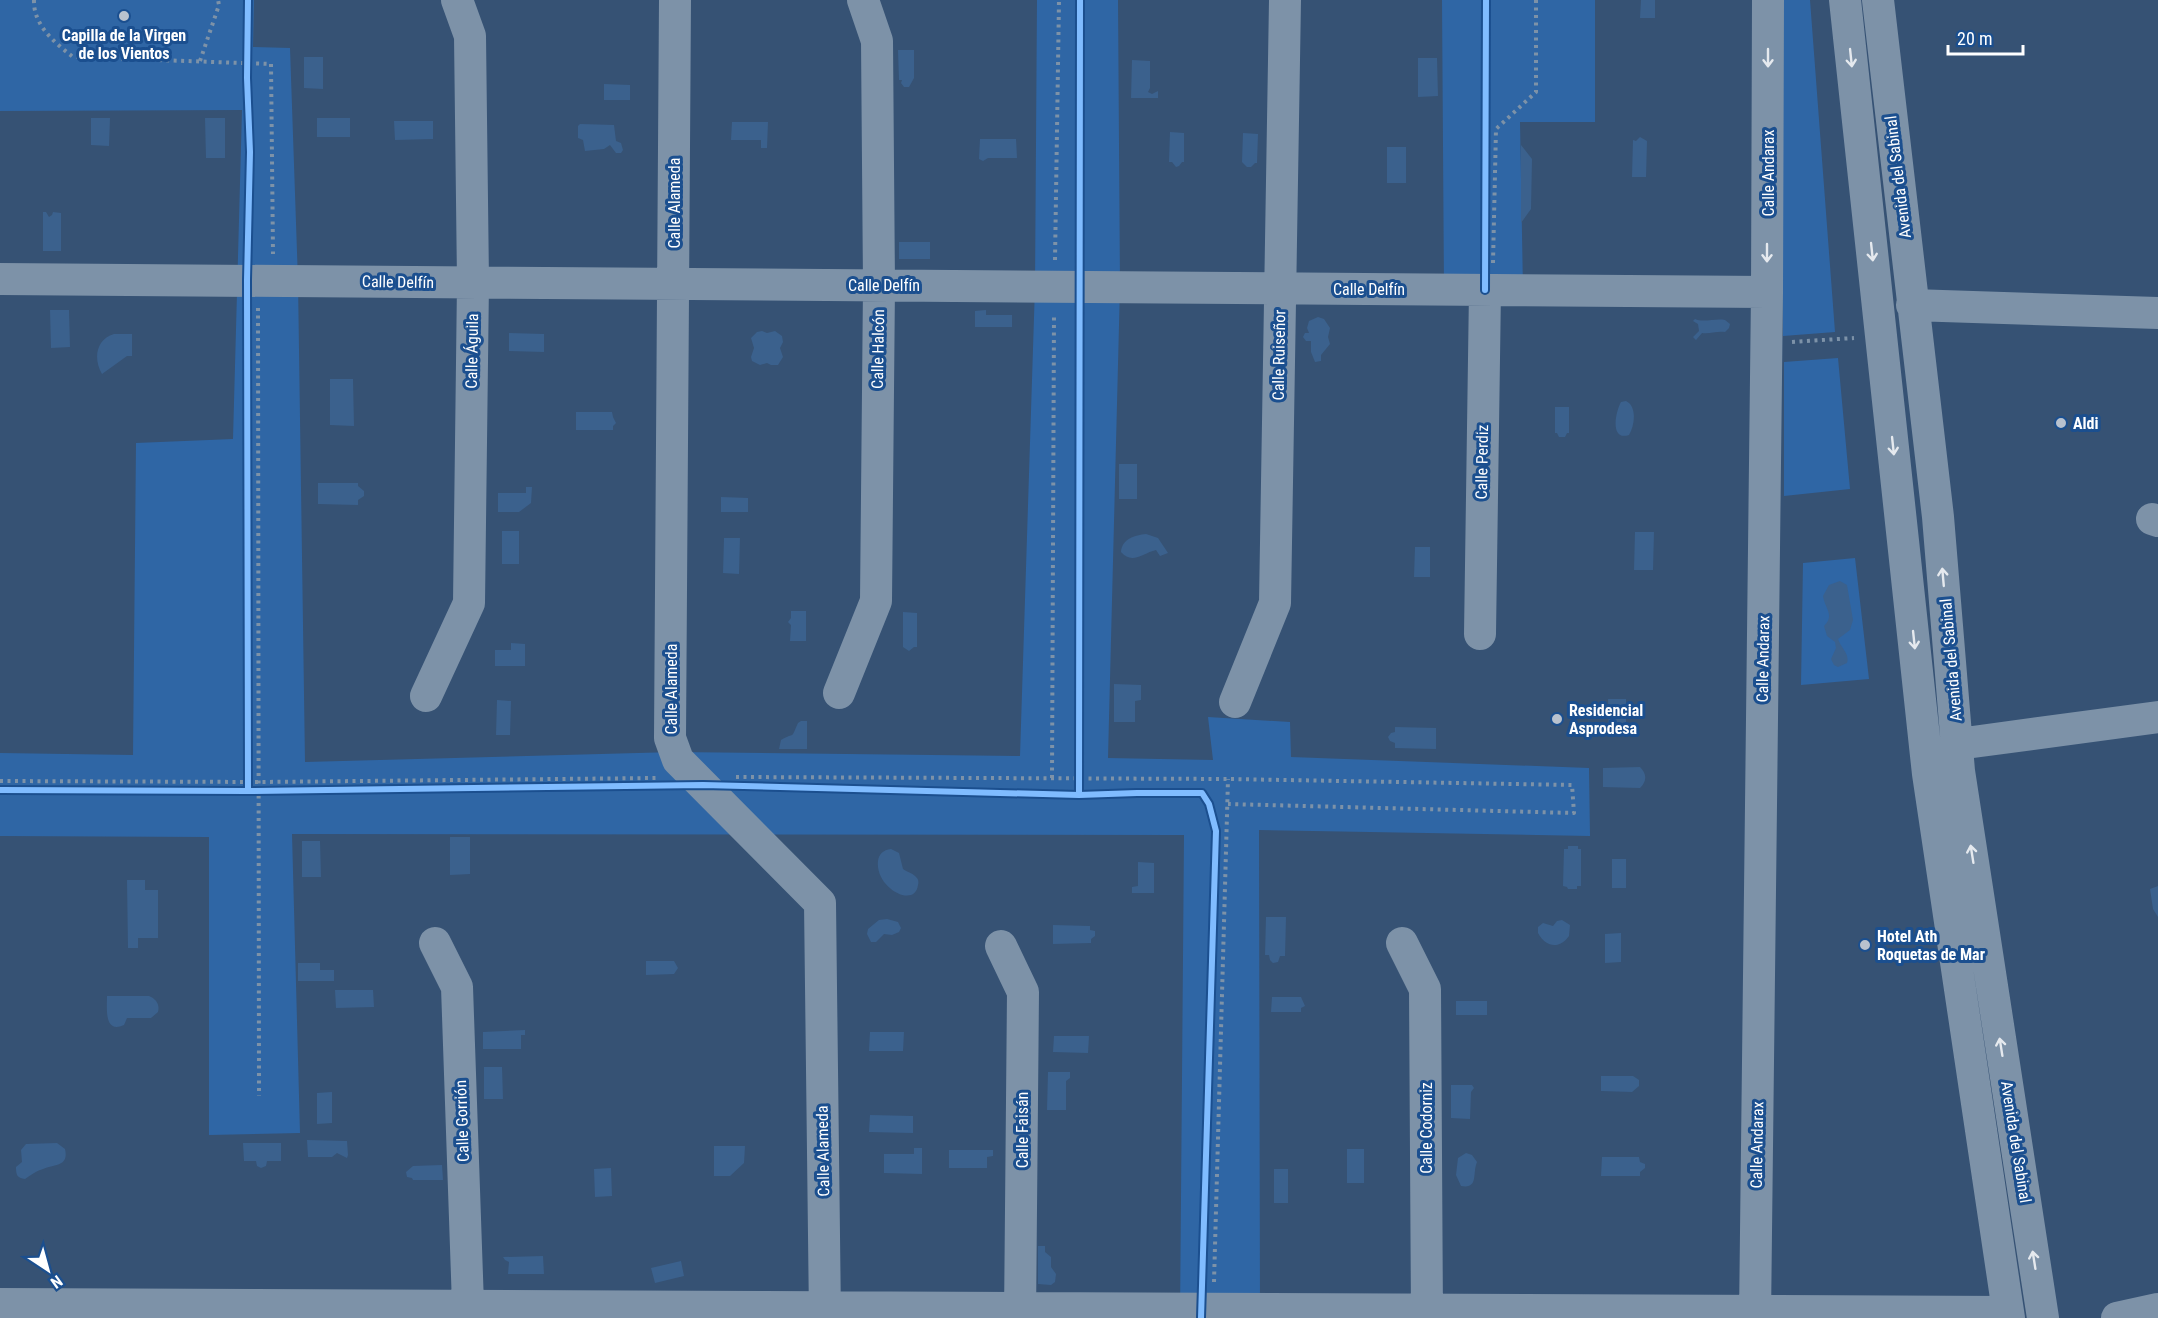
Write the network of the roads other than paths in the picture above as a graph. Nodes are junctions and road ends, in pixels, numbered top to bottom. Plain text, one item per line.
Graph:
1 (457, 0) edge
2 (675, 0) edge
3 (863, 0) edge
4 (1285, 0) edge
5 (1768, 0) edge
6 (1845, 0) edge
7 (1878, 0) edge
8 (0, 279) edge
9 (472, 282) junction
10 (674, 284) junction
11 (879, 285) junction
12 (1281, 289) junction
13 (1489, 290) junction
14 (1767, 292) junction
15 (1912, 304) junction
16 (2158, 314) edge
17 (1480, 634) dead end
18 (839, 693) dead end
19 (426, 696) dead end
20 (1235, 702) dead end
21 (2158, 717) edge
22 (1958, 744) junction
23 (435, 943) dead end
24 (1402, 943) dead end
25 (1001, 946) dead end
26 (0, 1304) edge
27 (468, 1305) junction
28 (2158, 1309) edge
29 (616, 1312) edge
30 (825, 1312) edge
31 (1020, 1312) edge
32 (1427, 1313) edge
33 (1755, 1314) edge
34 (2008, 1315) edge
35 (2043, 1318) edge
36 (2117, 1318) edge

1 - 9 street, Calle Águila
2 - 10 street, Calle Alameda
3 - 11 street, Calle Halcón
4 - 12 street, Calle Ruiseñor
5 -> 14 street, Calle Andarax
6 -> 34 street, Avenida del Sabinal
7 - 15 street, Avenida del Sabinal
8 - 9 street, Calle Delfín
9 - 10 street, Calle Delfín
9 - 19 street, Calle Águila
10 - 11 street, Calle Delfín
10 - 30 street, Calle Alameda
11 - 12 street, Calle Delfín
11 - 18 street, Calle Halcón
12 - 13 street, Calle Delfín
12 - 20 street, Calle Ruiseñor
13 - 14 street, Calle Delfín
13 - 17 street, Calle Perdiz
14 - 33 street, Calle Andarax
15 - 16 street
22 -> 15 street, Avenida del Sabinal
21 - 22 street
35 -> 22 street, Avenida del Sabinal
23 - 27 street, Calle Gorrión
24 - 32 street, Calle Codorniz
25 - 31 street, Calle Faisán
26 - 27 street
27 - 29 street
28 - 36 street
29 - 30 street
30 - 31 street
31 - 32 street
32 - 33 street
33 - 34 street

